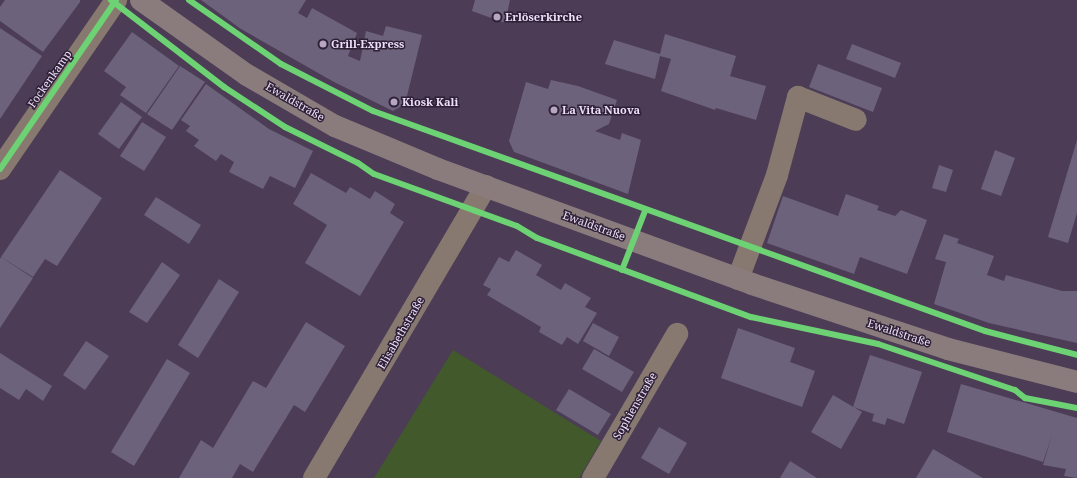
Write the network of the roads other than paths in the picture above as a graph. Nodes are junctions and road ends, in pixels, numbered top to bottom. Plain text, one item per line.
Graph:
1 (116, 0) edge
2 (142, 0) edge
3 (856, 120) dead end
4 (0, 169) edge
5 (486, 186) junction
6 (738, 279) junction
7 (677, 334) dead end
8 (1077, 382) edge
9 (314, 478) edge
10 (594, 478) edge

1 - 4 street, Fockenkamp
2 - 5 main road, Ewaldstraße
3 - 6 street
5 - 6 main road, Ewaldstraße
5 - 9 street, Elisabethstraße
6 - 8 main road, Ewaldstraße
7 - 10 street, Sophienstraße

